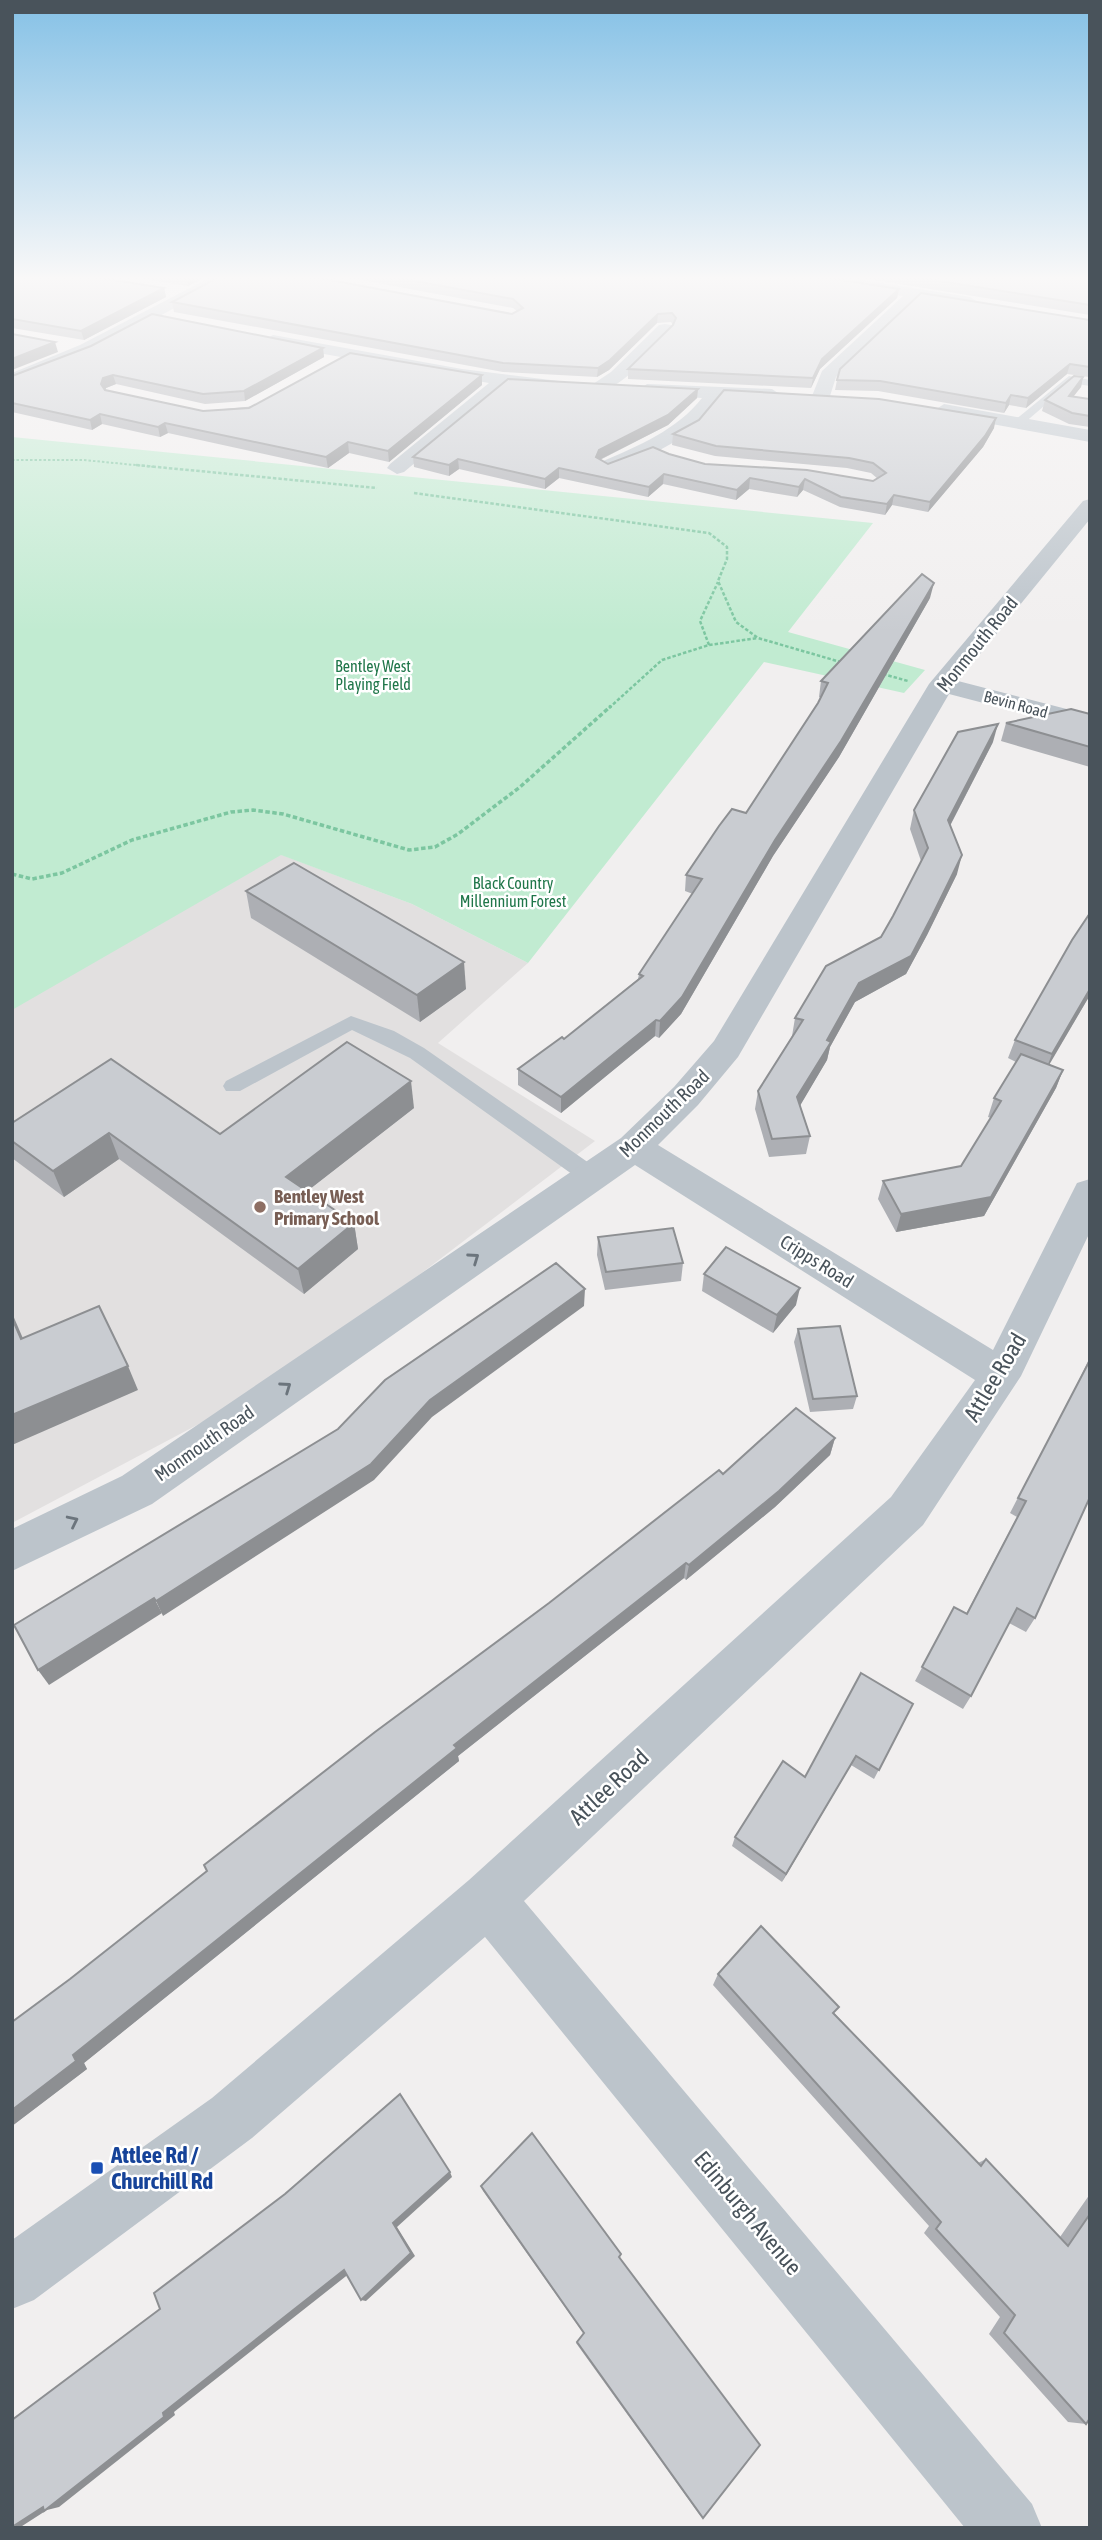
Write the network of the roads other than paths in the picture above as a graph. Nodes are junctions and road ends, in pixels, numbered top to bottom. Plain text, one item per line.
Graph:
1 (483, 396) edge
2 (714, 396) edge
3 (794, 396) edge
4 (808, 396) joint
5 (1050, 396) edge
6 (844, 398) edge
7 (930, 408) edge
8 (1019, 422) junction
9 (1090, 436) edge
10 (654, 446) junction
11 (675, 458) edge
12 (395, 462) edge
13 (608, 466) edge
14 (1090, 505) edge
15 (940, 687) junction
16 (1090, 723) edge
17 (233, 1086) dead end
18 (634, 1147) junction
19 (591, 1176) junction
20 (1090, 1193) edge
21 (1001, 1376) junction
22 (12, 1551) edge
23 (488, 1899) junction
24 (12, 2278) edge
25 (1003, 2525) edge

1 - 12 street
2 - 10 street
3 - 4 street
4 - 6 street
5 - 8 lane
7 - 8 street
8 - 9 street
10 - 11 street
10 - 13 street
14 - 15 street, Monmouth Road
15 - 16 street, Bevin Road
15 - 18 street, Monmouth Road
17 - 19 lane
18 - 19 street, Monmouth Road
18 - 21 street, Cripps Road
22 -> 19 street, Monmouth Road
20 - 21 street, Attlee Road
21 - 23 street, Attlee Road
23 - 24 street, Attlee Road
23 - 25 street, Edinburgh Avenue

